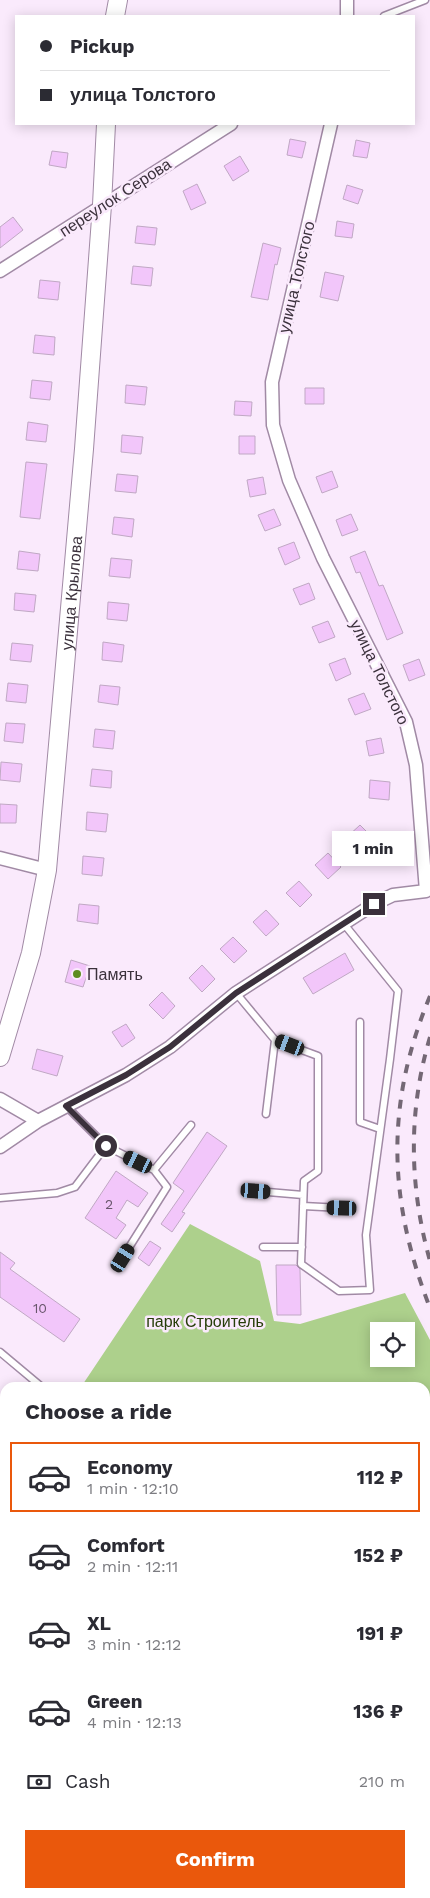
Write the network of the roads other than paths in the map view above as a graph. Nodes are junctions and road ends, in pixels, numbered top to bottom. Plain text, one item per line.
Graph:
1 (118, 0) edge
2 (347, 0) edge
3 (424, 0) edge
4 (116, 15) edge
5 (347, 15) edge
6 (386, 15) edge
7 (106, 125) edge
8 (229, 125) edge
9 (331, 125) edge
10 (102, 205) junction
11 (0, 271) edge
12 (0, 858) edge
13 (47, 870) junction
14 (428, 891) edge
15 (344, 924) junction
16 (236, 993) junction
17 (360, 1022) dead end
18 (276, 1040) junction
19 (0, 1057) edge
20 (0, 1099) edge
21 (66, 1106) junction
22 (266, 1114) dead end
23 (38, 1121) junction
24 (191, 1125) dead end
25 (380, 1129) junction
26 (106, 1146) junction
27 (0, 1147) edge
28 (154, 1170) junction
29 (256, 1191) dead end
30 (303, 1195) junction
31 (0, 1198) edge
32 (303, 1206) junction
33 (342, 1208) dead end
34 (263, 1247) dead end
35 (302, 1247) junction
36 (123, 1258) dead end
37 (0, 1352) edge
38 (36, 1382) edge

1 - 4 main road
2 - 5 street
3 - 6 lane
7 - 10 main road, улица Крылова
8 - 10 street, переулок Серова
9 - 14 street, улица Толстого
10 - 11 street, переулок Серова
10 - 13 main road, улица Крылова
12 - 13 street
13 - 19 main road, улица Крылова
14 - 15 street, улица Толстого
15 - 16 street, улица Толстого
15 - 25 lane
16 - 18 lane
16 - 21 street, улица Толстого
17 - 25 lane
18 - 22 lane
18 - 30 lane
20 - 23 street
21 - 23 street, улица Толстого
21 - 26 lane
23 - 27 street, улица Толстого
24 - 28 lane
25 - 35 lane
26 - 28 lane
26 - 31 lane
28 - 36 lane
29 - 30 lane
30 - 32 lane
32 - 33 lane
32 - 35 lane
34 - 35 lane
37 - 38 lane

